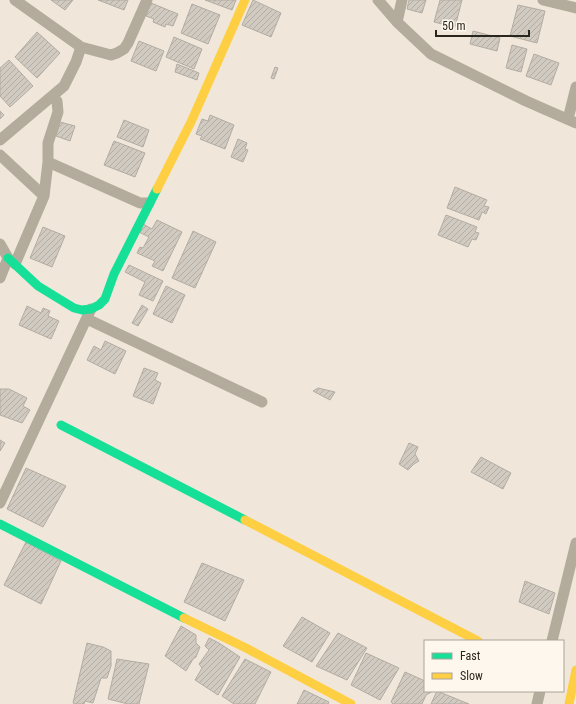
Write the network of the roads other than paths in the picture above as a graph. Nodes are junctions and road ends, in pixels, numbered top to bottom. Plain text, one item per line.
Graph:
1 (15, 0) edge
2 (147, 0) edge
3 (244, 0) edge
4 (378, 0) edge
5 (402, 0) edge
6 (543, 0) edge
7 (576, 8) edge
8 (397, 22) junction
9 (81, 48) junction
10 (576, 87) edge
11 (52, 97) junction
12 (572, 121) edge
13 (0, 140) edge
14 (0, 155) edge
15 (48, 162) junction
16 (44, 196) junction
17 (149, 203) junction
18 (5, 252) edge
19 (0, 278) edge
20 (89, 314) junction
21 (262, 402) dead end
22 (61, 425) dead end
23 (0, 502) edge
24 (0, 524) edge
25 (576, 543) edge
26 (476, 640) edge
27 (552, 640) edge
28 (576, 670) edge
29 (540, 692) edge
30 (351, 704) edge
31 (537, 704) edge
32 (569, 704) edge

1 - 9 street
2 - 9 street
3 - 17 main road
4 - 8 street
5 - 8 street
6 - 7 street
8 - 12 street
9 - 11 street
10 - 12 street
11 - 13 street
11 - 15 street
14 - 16 street
15 - 16 street
15 - 17 street
16 - 18 street
17 - 20 main road
18 - 19 street
18 - 20 main road
20 - 21 street
20 - 23 street
22 - 26 main road
24 - 30 main road
25 - 27 street
28 - 32 main road
29 - 31 street

